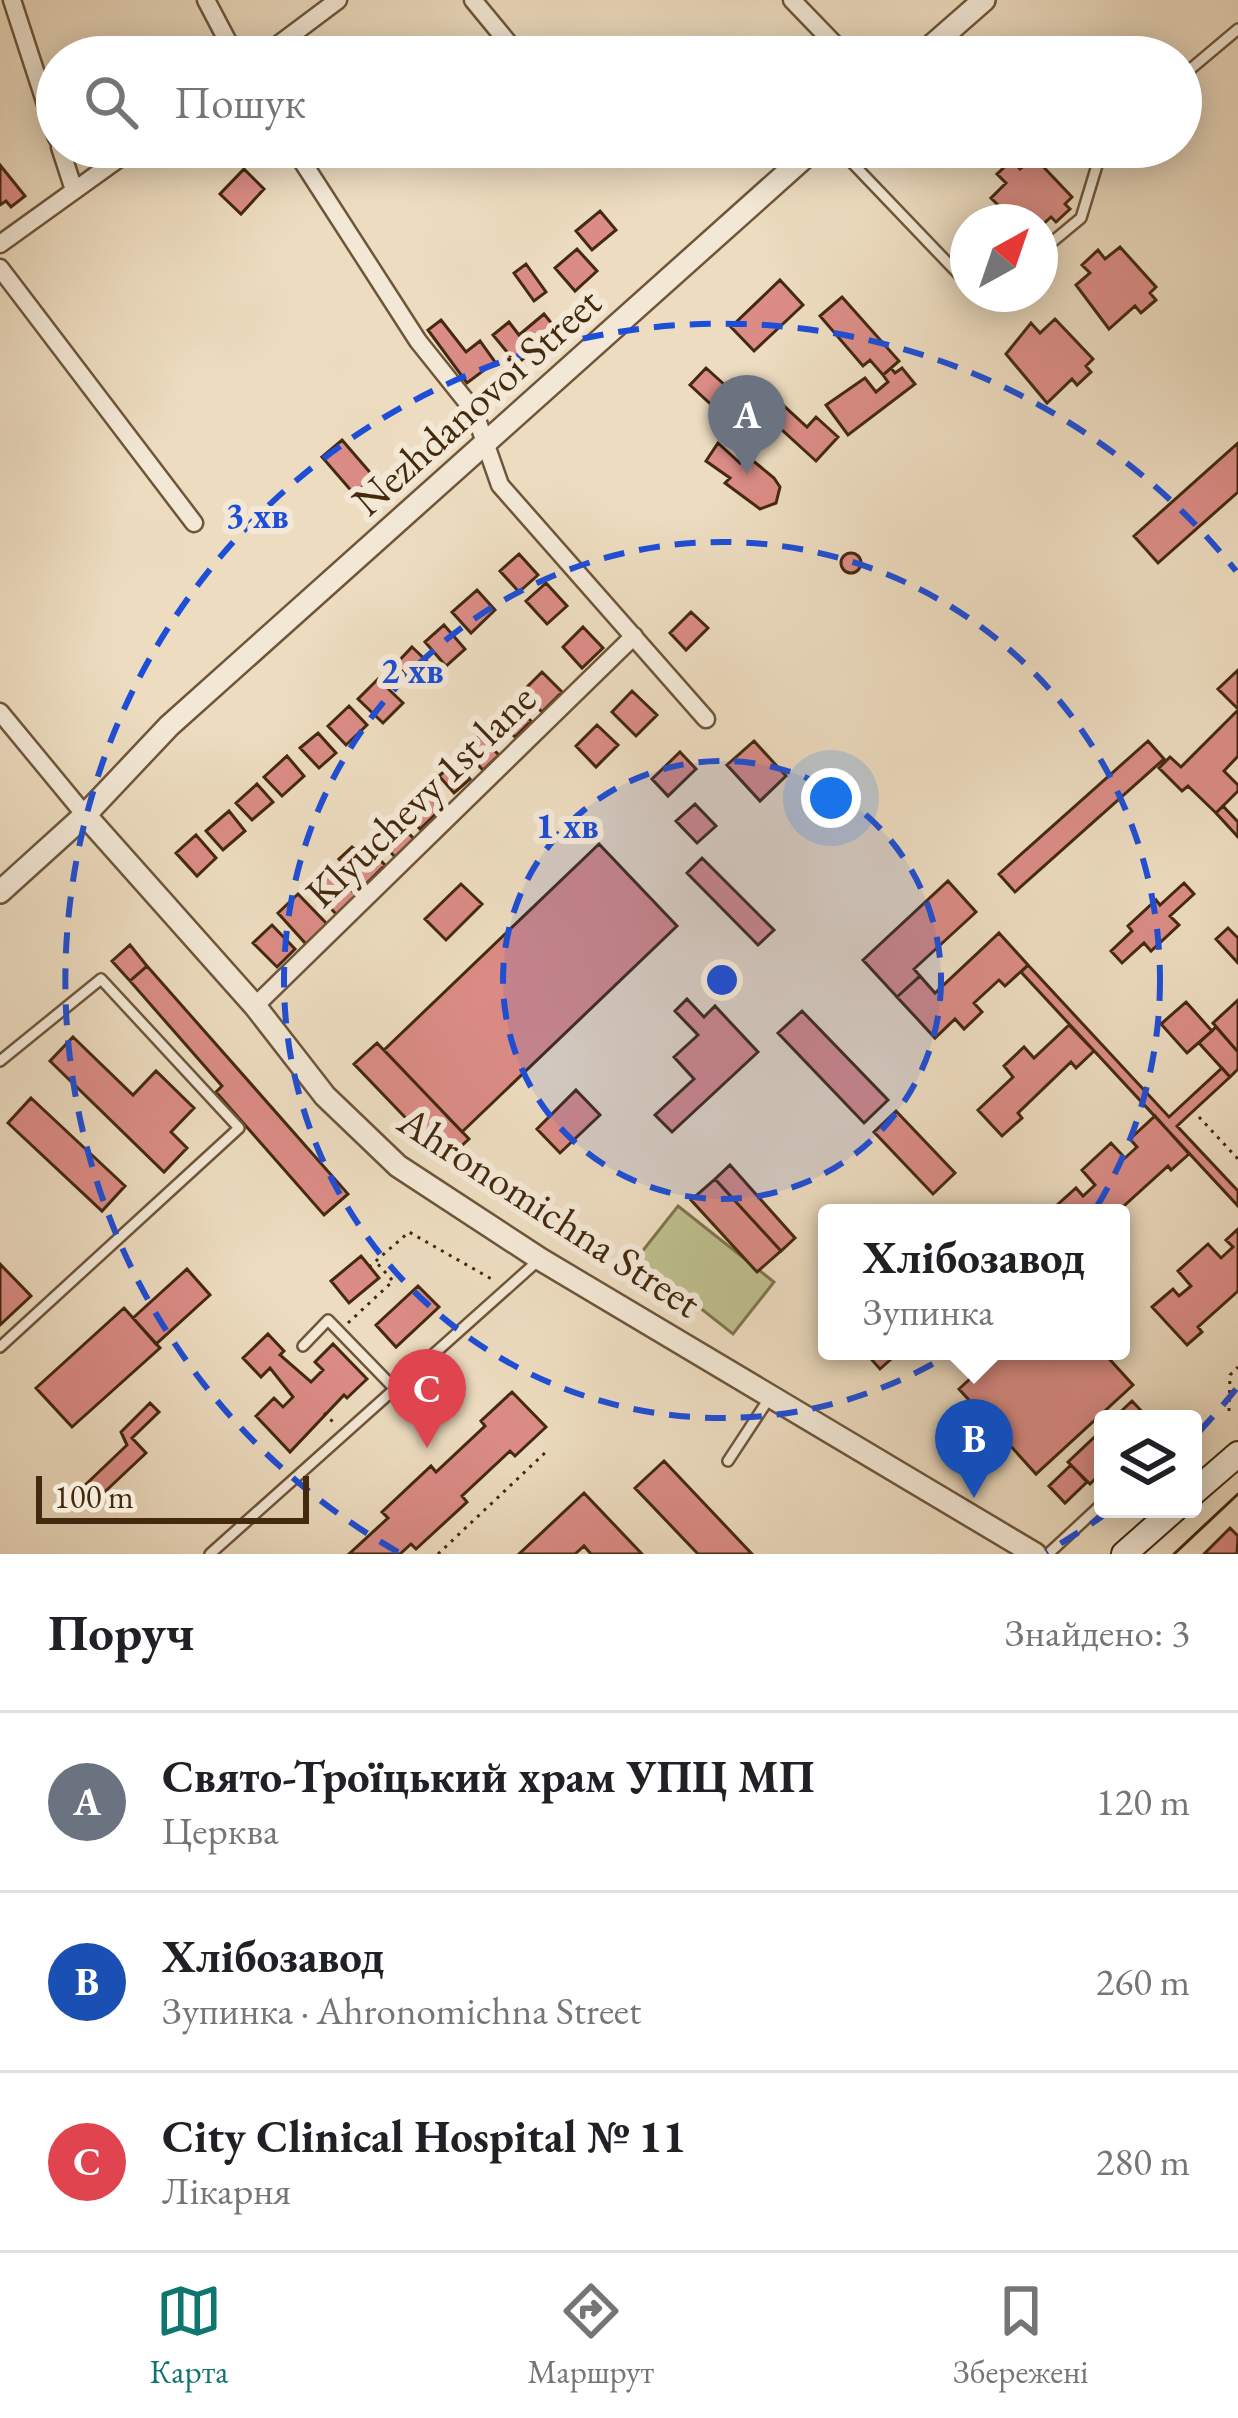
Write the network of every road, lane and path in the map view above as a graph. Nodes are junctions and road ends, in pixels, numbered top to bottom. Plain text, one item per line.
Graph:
1 (12, 0) edge
2 (206, 0) edge
3 (338, 0) edge
4 (473, 0) edge
5 (792, 0) edge
6 (984, 0) edge
7 (1238, 29) edge
8 (225, 36) edge
9 (290, 36) edge
10 (503, 36) edge
11 (827, 36) edge
12 (943, 36) edge
13 (1202, 59) edge
14 (36, 74) edge
15 (67, 168) edge
16 (105, 168) edge
17 (306, 168) edge
18 (793, 168) edge
19 (857, 168) edge
20 (1096, 168) edge
21 (74, 190) junction
22 (1058, 237) edge
23 (0, 244) edge
24 (950, 265) edge
25 (0, 268) edge
26 (485, 446) junction
27 (194, 523) dead end
28 (634, 636) junction
29 (0, 712) edge
30 (706, 718) dead end
31 (86, 815) junction
32 (0, 892) edge
33 (256, 1006) junction
34 (0, 1061) edge
35 (1198, 1117) dead end
36 (1238, 1159) edge
37 (540, 1259) junction
38 (376, 1262) dead end
39 (345, 1326) dead end
40 (0, 1346) edge
41 (303, 1346) dead end
42 (1238, 1367) edge
43 (394, 1388) junction
44 (770, 1397) junction
45 (1229, 1411) dead end
46 (548, 1450) dead end
47 (1238, 1454) edge
48 (728, 1461) dead end
49 (1202, 1485) edge
50 (1094, 1511) edge
51 (1165, 1518) edge
52 (210, 1554) edge
53 (438, 1554) edge
54 (1035, 1554) edge
55 (1048, 1554) edge
56 (1124, 1554) edge

1 - 14 street
2 - 8 street
3 - 9 street
4 - 10 street
5 - 11 street
6 - 12 street
7 - 13 lane
15 - 21 street
16 - 21 street
17 - 26 street
18 - 26 street, Nezhdanovoi Street
19 - 24 lane
20 - 22 lane
21 - 23 street
25 - 27 street
26 - 28 street
26 - 31 street, Nezhdanovoi Street
28 - 30 street
28 - 33 street, Klyuchevy 1st lane
29 - 31 street
31 - 32 street
31 - 33 street, Ahronomichna Street
33 - 37 street, Ahronomichna Street
34 - 40 lane
35 - 36 path
37 - 43 lane
37 - 44 street, Ahronomichna Street
38 - 39 path
41 - 43 lane
42 - 45 path
43 - 52 lane
44 - 48 lane
44 - 54 street, Ahronomichna Street
46 - 53 path
47 - 49 main road
50 - 55 lane
51 - 56 main road

